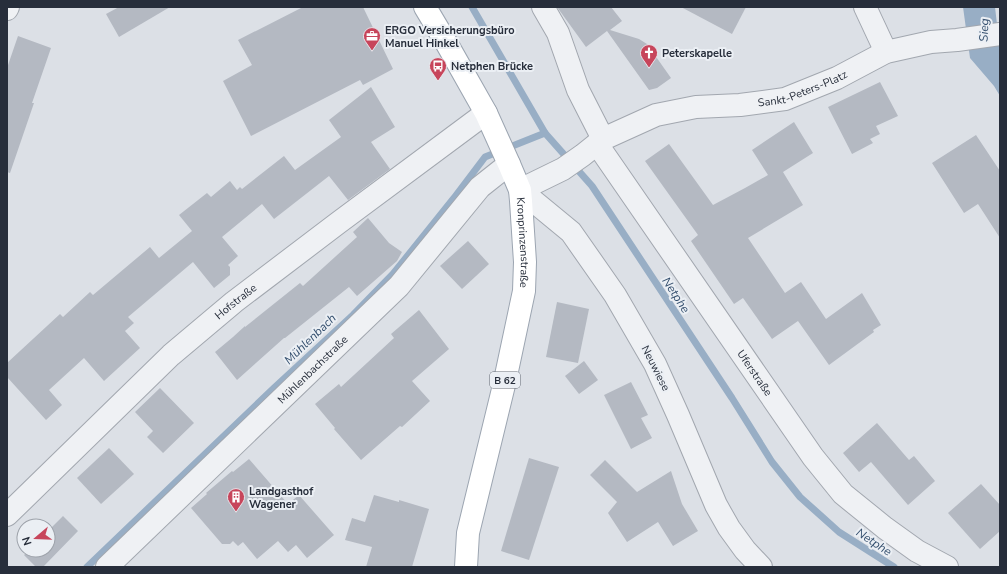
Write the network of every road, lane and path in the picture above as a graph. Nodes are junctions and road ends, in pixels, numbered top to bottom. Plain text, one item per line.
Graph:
1 (425, 7) edge
2 (543, 7) edge
3 (865, 7) edge
4 (1000, 34) edge
5 (886, 52) junction
6 (486, 113) junction
7 (595, 146) junction
8 (505, 154) junction
9 (520, 190) junction
10 (7, 515) edge
11 (107, 567) edge
12 (466, 567) edge
13 (761, 567) edge
14 (947, 567) edge

1 - 6 main road, Kronprinzenstraße / B 62
2 - 7 street
3 - 5 street
4 - 5 street, Sankt-Peters-Platz
5 - 7 street, Sankt-Peters-Platz
6 - 8 main road, Kronprinzenstraße / B 62
6 - 10 street, Hofstraße
7 - 9 street, Sankt-Peters-Platz
7 - 14 street, Uferstraße
8 - 9 main road, Kronprinzenstraße / B 62
8 - 11 street, Mühlenbachstraße
9 - 12 main road, Kronprinzenstraße / B 62
9 - 13 street, Neuwiese

